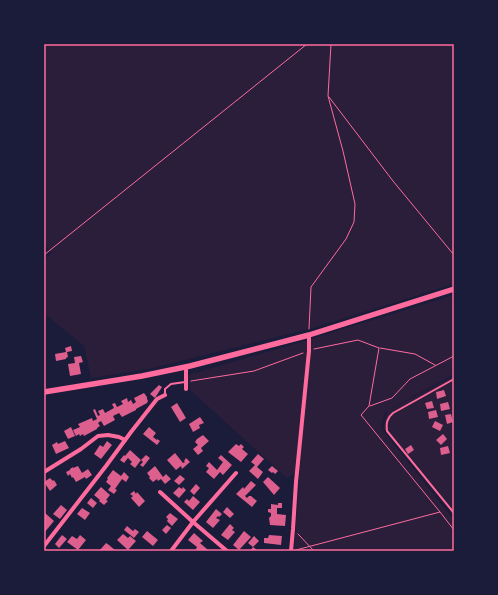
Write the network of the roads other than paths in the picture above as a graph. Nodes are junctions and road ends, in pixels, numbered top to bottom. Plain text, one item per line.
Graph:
1 (454, 289) edge
2 (309, 335) junction
3 (186, 367) junction
4 (454, 378) edge
5 (186, 381) junction
6 (186, 389) dead end
7 (44, 392) edge
8 (165, 395) joint
9 (125, 440) junction
10 (44, 472) edge
11 (236, 473) dead end
12 (160, 492) dead end
13 (454, 513) edge
14 (193, 522) junction
15 (44, 546) edge
16 (171, 551) edge
17 (227, 551) edge
18 (291, 551) edge

1 - 2 main road
2 - 3 main road
2 - 18 street
3 - 5 street
3 - 7 main road
4 - 13 lane
5 - 6 street
5 - 8 lane
8 - 9 street
9 - 10 street
9 - 15 street
11 - 14 street
12 - 14 street
14 - 16 street
14 - 17 street

